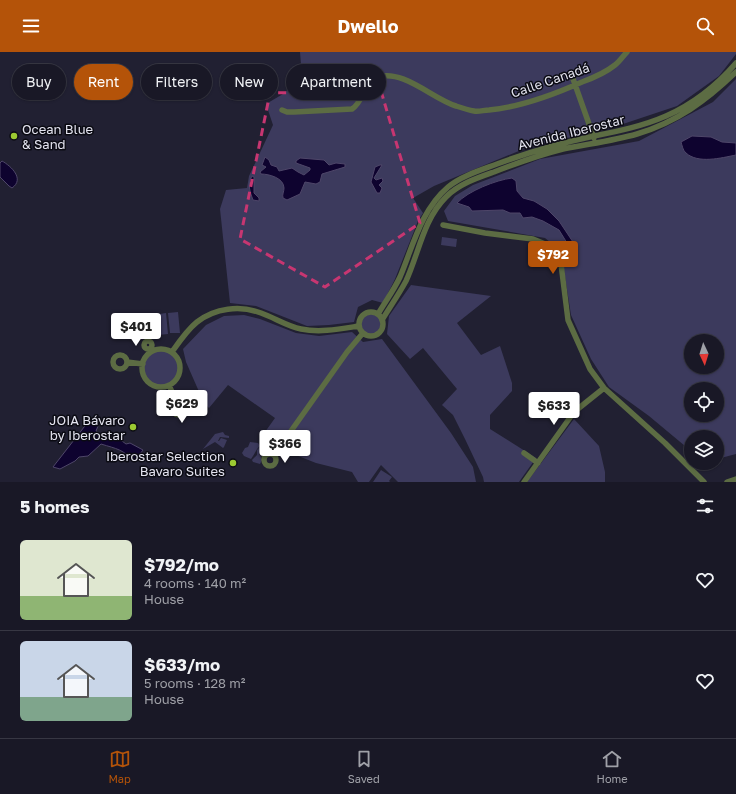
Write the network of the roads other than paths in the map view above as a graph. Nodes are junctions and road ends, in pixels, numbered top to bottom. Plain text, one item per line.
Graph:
1 (627, 52) edge
2 (736, 63) edge
3 (736, 72) edge
4 (572, 76) dead end
5 (576, 86) junction
6 (282, 110) dead end
7 (595, 139) junction
8 (444, 225) dead end
9 (378, 314) junction
10 (382, 320) junction
11 (359, 326) junction
12 (363, 333) junction
13 (172, 352) junction
14 (127, 362) dead end
15 (143, 364) junction
16 (168, 385) junction
17 (604, 388) junction
18 (176, 401) dead end
19 (524, 453) dead end
20 (274, 455) dead end
21 (538, 463) junction
22 (736, 479) edge
23 (524, 482) edge
24 (704, 482) edge
25 (727, 482) edge

1 - 5 street, Calle Canadá
2 - 7 street, Avenida Iberostar
3 - 7 street, Avenida Iberostar
4 - 5 street
5 - 6 street, Calle Canadá
5 - 7 street
7 - 9 street, Avenida Iberostar
7 - 10 street, Avenida Iberostar
8 - 17 street
9 - 10 street
9 - 11 street
10 - 12 street
11 - 12 street
11 - 13 street
12 - 20 street
13 - 15 street
13 - 16 street
14 - 15 street
15 - 16 street
16 - 18 street
17 - 21 street
17 - 24 street
19 - 21 street
21 - 23 street
22 - 25 street

